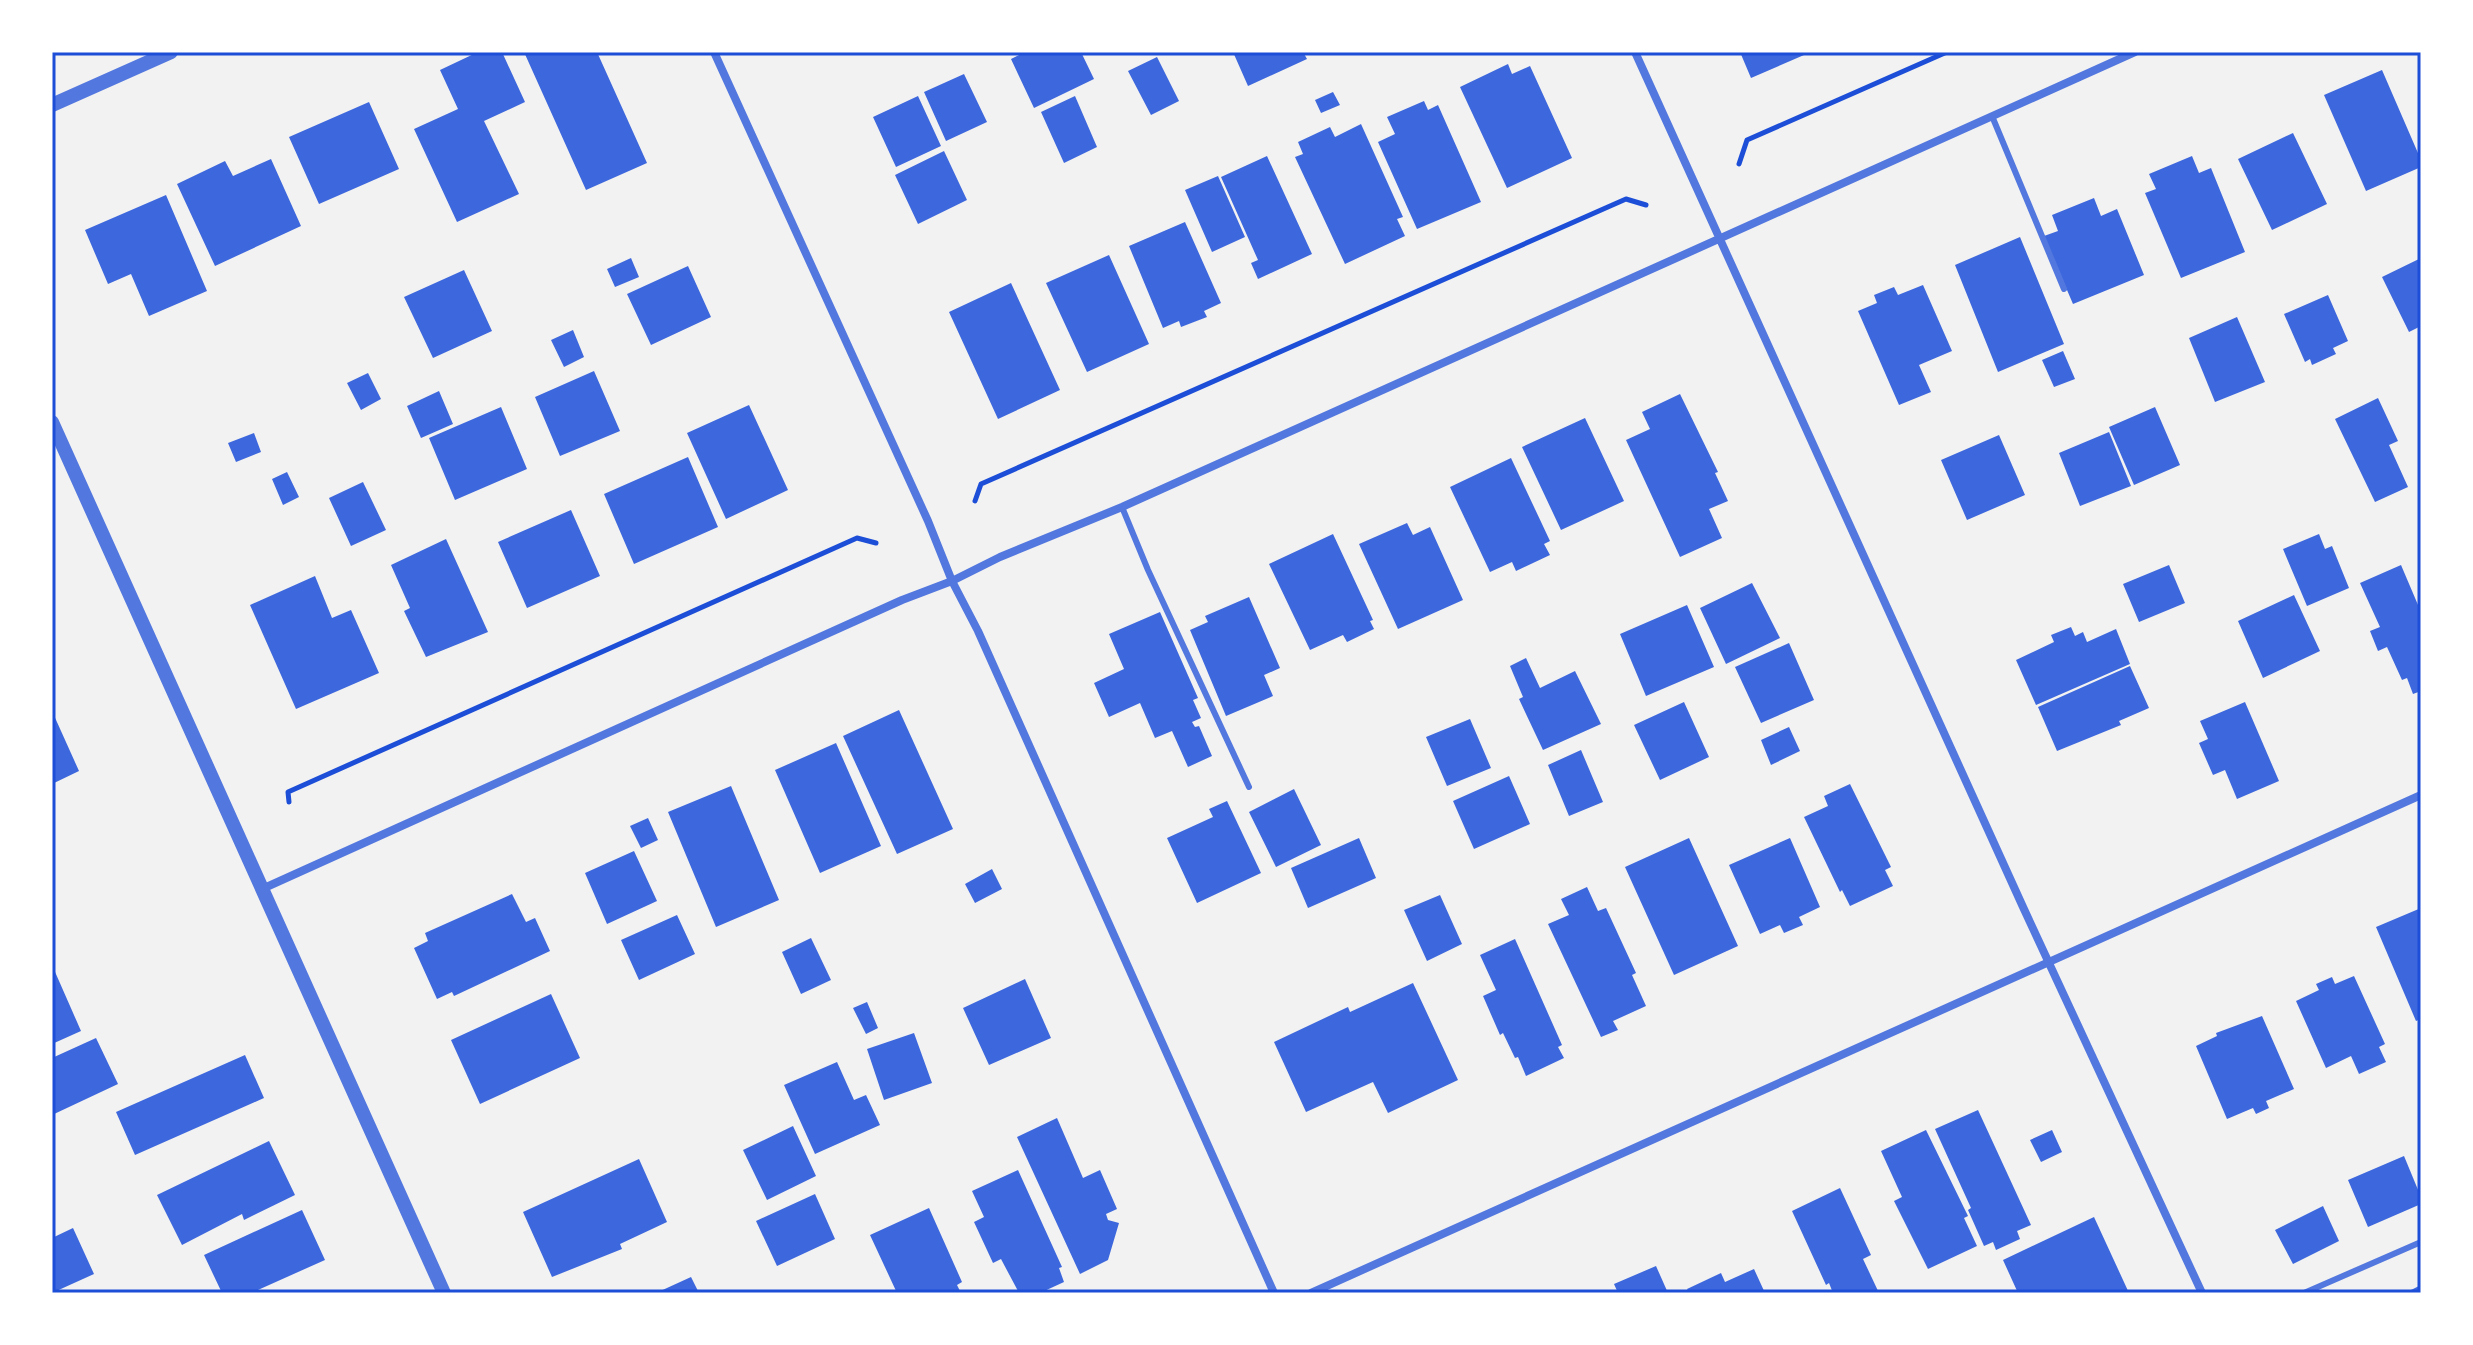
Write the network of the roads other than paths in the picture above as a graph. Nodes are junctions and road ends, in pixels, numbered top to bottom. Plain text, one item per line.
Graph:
1 (171, 52) edge
2 (714, 52) edge
3 (1635, 52) edge
4 (2135, 52) edge
5 (52, 105) edge
6 (1992, 116) junction
7 (1719, 238) junction
8 (2064, 289) dead end
9 (52, 422) edge
10 (1122, 507) junction
11 (952, 581) junction
12 (1249, 787) dead end
13 (2421, 795) edge
14 (262, 889) junction
15 (2048, 961) junction
16 (2421, 1242) edge
17 (444, 1293) edge
18 (1274, 1293) edge
19 (1311, 1293) edge
20 (2202, 1293) edge
21 (2304, 1293) edge

1 - 5 street
2 - 11 street
3 - 7 street
4 - 6 street
6 - 7 street
6 - 8 lane
7 - 10 street
7 - 15 street
9 - 14 street
10 - 11 street
10 - 12 lane
11 - 14 street
11 - 18 street
13 - 15 street
14 - 17 street
15 - 19 street
15 - 20 street
16 - 21 lane

